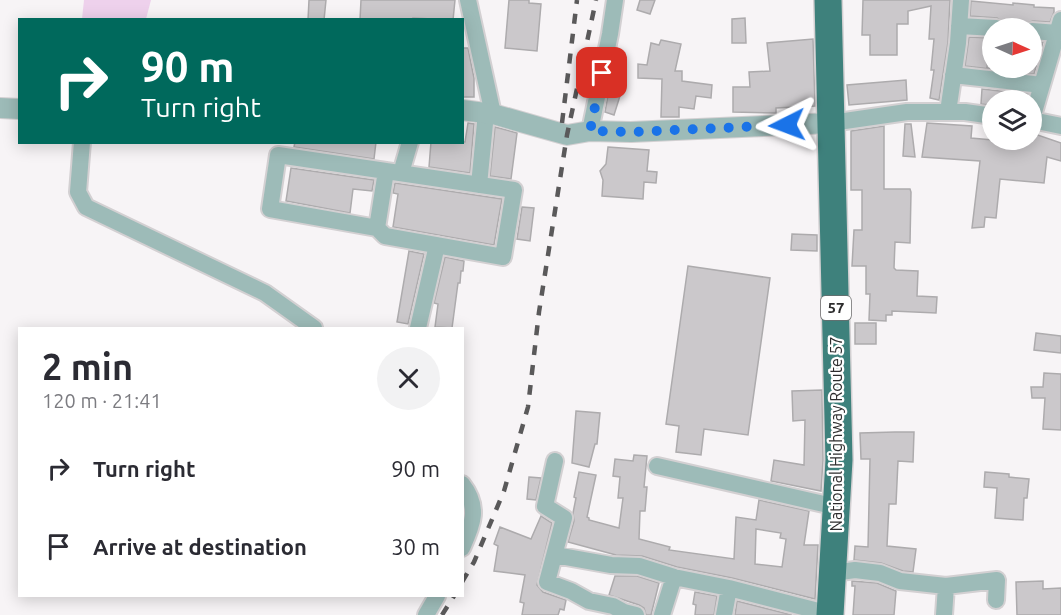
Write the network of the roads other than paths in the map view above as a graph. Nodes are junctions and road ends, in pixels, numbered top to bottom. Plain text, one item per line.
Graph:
1 (468, 0) edge
2 (615, 0) edge
3 (828, 0) edge
4 (961, 0) edge
5 (959, 26) junction
6 (1059, 26) edge
7 (982, 27) edge
8 (1042, 29) edge
9 (953, 75) junction
10 (1042, 85) junction
11 (1041, 90) edge
12 (0, 108) edge
13 (18, 109) edge
14 (464, 110) edge
15 (948, 112) junction
16 (490, 113) junction
17 (982, 115) edge
18 (1042, 122) edge
19 (831, 123) junction
20 (1061, 126) edge
21 (590, 131) junction
22 (82, 144) edge
23 (409, 144) edge
24 (394, 172) junction
25 (479, 185) junction
26 (377, 228) junction
27 (437, 245) junction
28 (313, 327) edge
29 (418, 327) edge
30 (555, 461) dead end
31 (657, 466) dead end
32 (464, 487) edge
33 (837, 507) junction
34 (464, 544) edge
35 (555, 555) junction
36 (833, 573) junction
37 (674, 578) junction
38 (946, 586) junction
39 (729, 588) junction
40 (436, 597) edge
41 (996, 600) dead end
42 (830, 614) edge
43 (426, 615) edge
44 (636, 615) edge
45 (662, 615) edge
46 (724, 615) edge
47 (944, 615) edge

1 - 16 street
2 - 21 street
3 - 19 highway, National Highway Route 57 / 57
4 - 5 street
5 - 7 street
5 - 9 street
6 - 8 street
6 - 10 street
9 - 10 street
9 - 15 street
10 - 11 street
12 - 13 street
14 - 16 street
15 - 17 street
15 - 19 street
16 - 21 street
16 - 25 street
18 - 20 street
19 - 21 street
19 - 33 highway, National Highway Route 57 / 57
22 - 28 street
23 - 24 street
24 - 25 street
24 - 26 street
24 - 26 street
25 - 27 street
26 - 27 street
27 - 29 street
30 - 35 street
31 - 33 street
32 - 34 street
33 - 36 highway, National Highway Route 57 / 57
35 - 37 street
35 - 44 street
36 - 38 street
36 - 42 highway, National Highway Route 57 / 57
37 - 39 street
37 - 45 street
38 - 41 street
38 - 47 street
39 - 42 street
39 - 46 street
40 - 43 street

